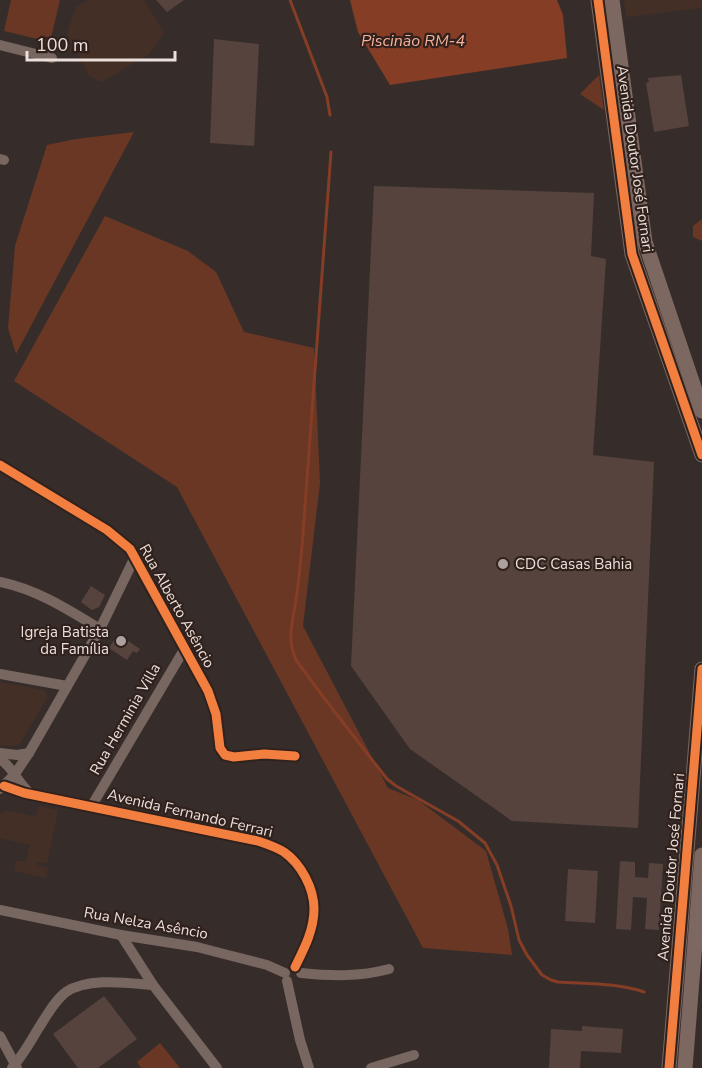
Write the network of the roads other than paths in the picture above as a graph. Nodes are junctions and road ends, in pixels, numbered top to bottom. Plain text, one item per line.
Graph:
1 (598, 0) edge
2 (612, 0) edge
3 (0, 45) edge
4 (52, 58) dead end
5 (702, 411) edge
6 (702, 455) edge
7 (0, 465) edge
8 (135, 557) junction
9 (0, 582) edge
10 (100, 629) junction
11 (185, 648) junction
12 (702, 669) edge
13 (0, 674) edge
14 (67, 686) junction
15 (0, 753) edge
16 (30, 753) junction
17 (295, 756) dead end
18 (0, 759) edge
19 (15, 774) junction
20 (2, 788) edge
21 (31, 794) junction
22 (91, 807) junction
23 (702, 855) edge
24 (0, 910) edge
25 (121, 935) junction
26 (389, 969) dead end
27 (293, 975) junction
28 (153, 985) junction
29 (0, 1036) edge
30 (414, 1055) dead end
31 (15, 1067) edge
32 (217, 1068) edge
33 (309, 1068) edge
34 (371, 1068) edge
35 (669, 1068) edge
36 (685, 1068) edge

1 - 6 street, Avenida Doutor José Fornari
2 - 5 street, Avenida Doutor José Fornari
3 - 4 street
7 - 8 street, Rua Alberto Asêncio
8 - 10 street
8 - 11 street, Rua Alberto Asêncio
9 - 10 street
10 - 14 street
11 - 17 street, Rua Alberto Asêncio
11 - 22 street, Rua Herminia Villa
12 - 35 street, Avenida Doutor José Fornari
13 - 14 street
14 - 16 street
15 - 16 street
16 - 19 street
18 - 19 street
19 - 20 street
19 - 21 street
20 - 21 street, Avenida Fernando Ferrari
21 - 22 street, Avenida Fernando Ferrari
22 - 27 street, Avenida Fernando Ferrari
23 - 36 street, Avenida Doutor José Fornari
24 - 25 street, Rua Nelza Asêncio
25 - 27 street, Rua Nelza Asêncio
25 - 28 street
26 - 27 street, Rua Nelza Asêncio
27 - 33 street, Avenida Fernando Ferrari
28 - 31 street
28 - 32 street
29 - 31 street
30 - 34 street

